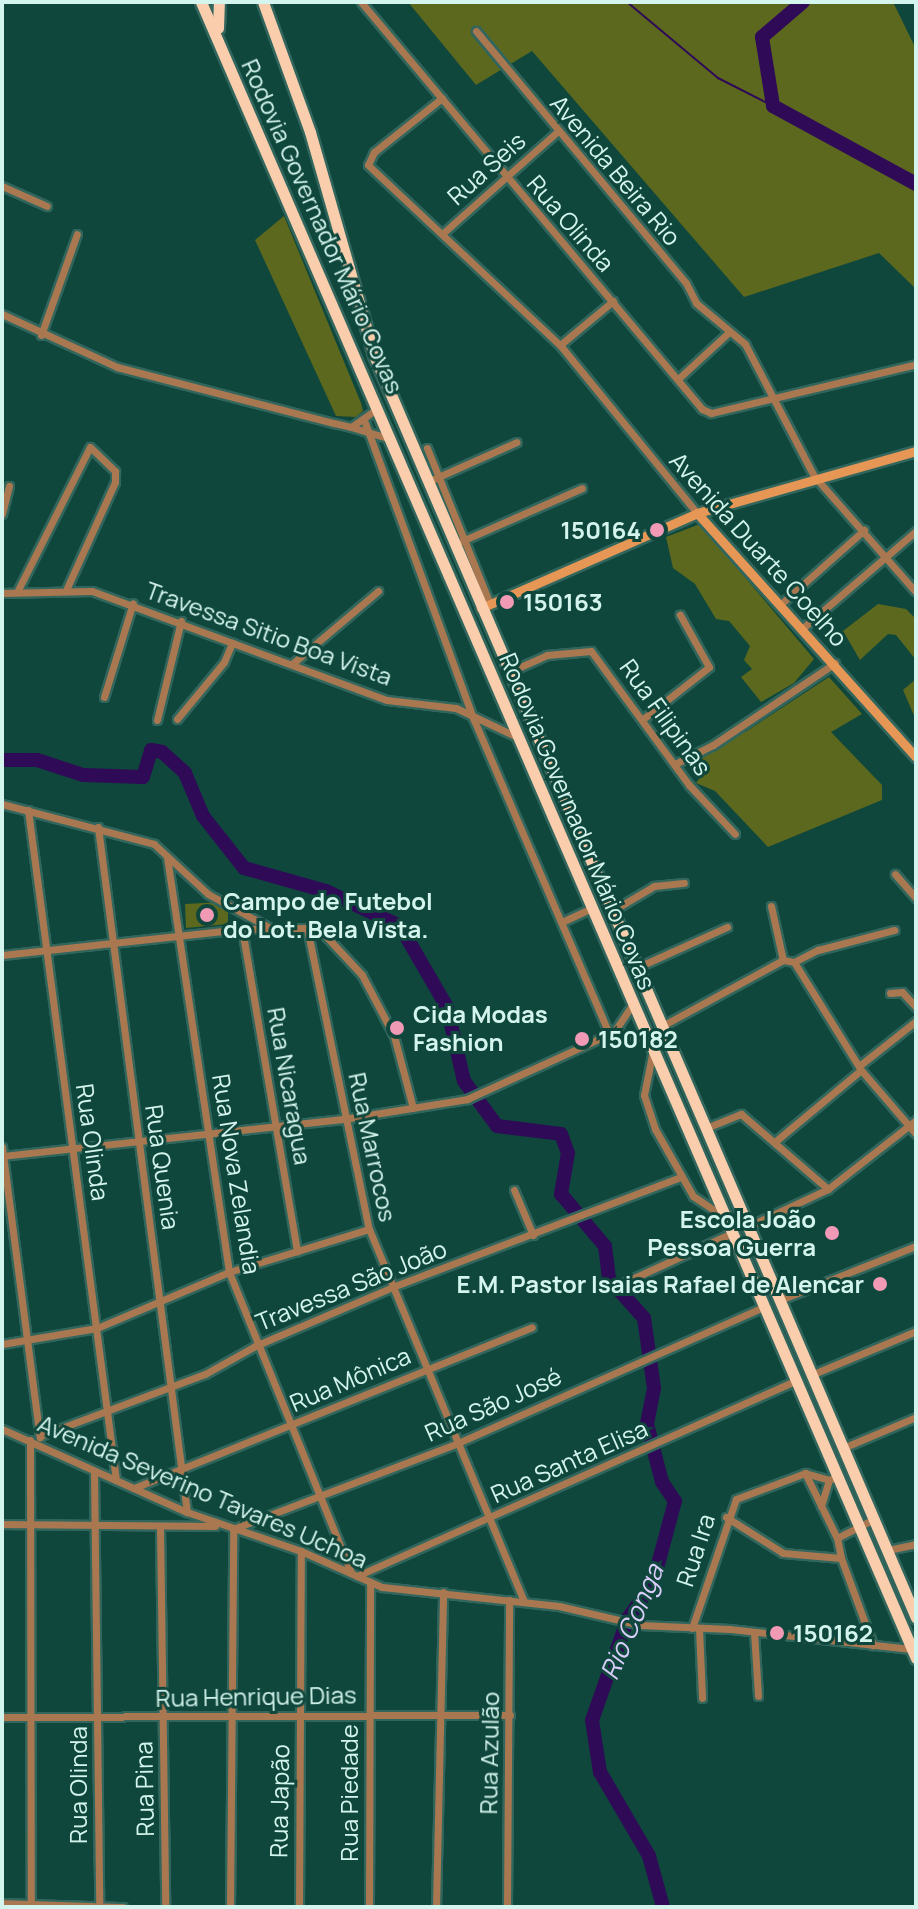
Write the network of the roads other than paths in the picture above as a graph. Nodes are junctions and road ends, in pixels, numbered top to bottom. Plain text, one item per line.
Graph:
1 (201, 2) edge
2 (219, 2) edge
3 (256, 2) edge
4 (263, 2) edge
5 (361, 2) edge
6 (476, 31) dead end
7 (281, 46) junction
8 (227, 63) junction
9 (442, 98) junction
10 (557, 132) junction
11 (505, 178) junction
12 (2, 186) edge
13 (47, 206) dead end
14 (77, 234) dead end
15 (442, 234) junction
16 (613, 301) junction
17 (2, 314) edge
18 (728, 333) junction
19 (41, 335) junction
20 (560, 345) junction
21 (916, 364) edge
22 (678, 379) junction
23 (777, 398) junction
24 (378, 408) junction
25 (364, 420) junction
26 (351, 427) junction
27 (368, 431) junction
28 (393, 440) junction
29 (517, 442) dead end
30 (427, 448) dead end
31 (916, 451) edge
32 (814, 476) junction
33 (440, 477) junction
34 (427, 482) junction
35 (9, 486) dead end
36 (582, 488) dead end
37 (697, 513) junction
38 (2, 514) edge
39 (864, 530) junction
40 (916, 531) edge
41 (458, 543) junction
42 (887, 558) junction
43 (67, 588) junction
44 (378, 591) dead end
45 (915, 591) edge
46 (17, 592) junction
47 (2, 593) edge
48 (133, 603) junction
49 (782, 603) junction
50 (486, 606) junction
51 (680, 615) dead end
52 (181, 621) junction
53 (804, 627) junction
54 (232, 643) junction
55 (835, 663) junction
56 (292, 664) junction
57 (509, 672) junction
58 (104, 697) dead end
59 (177, 719) dead end
60 (643, 719) junction
61 (157, 720) dead end
62 (474, 720) junction
63 (517, 737) junction
64 (916, 757) edge
65 (675, 764) junction
66 (2, 804) edge
67 (28, 810) junction
68 (98, 827) junction
69 (735, 834) dead end
70 (167, 857) junction
71 (895, 874) dead end
72 (684, 883) dead end
73 (916, 898) edge
74 (771, 906) dead end
75 (592, 908) junction
76 (612, 911) junction
77 (564, 921) junction
78 (727, 927) dead end
79 (270, 928) junction
80 (307, 928) junction
81 (242, 929) junction
82 (894, 930) dead end
83 (181, 936) junction
84 (111, 943) junction
85 (43, 951) junction
86 (2, 955) edge
87 (783, 960) junction
88 (794, 962) junction
89 (636, 968) junction
90 (890, 993) dead end
91 (633, 1004) junction
92 (916, 1007) edge
93 (916, 1021) edge
94 (662, 1026) junction
95 (612, 1033) junction
96 (647, 1038) junction
97 (653, 1050) junction
98 (860, 1068) junction
99 (413, 1108) junction
100 (344, 1119) junction
101 (913, 1123) edge
102 (278, 1126) junction
103 (706, 1128) junction
104 (208, 1133) junction
105 (916, 1134) edge
106 (777, 1140) junction
107 (140, 1141) junction
108 (76, 1149) junction
109 (3, 1153) edge
110 (680, 1177) junction
111 (828, 1189) junction
112 (514, 1190) dead end
113 (726, 1218) junction
114 (749, 1226) junction
115 (369, 1229) junction
116 (732, 1233) junction
117 (533, 1235) junction
118 (916, 1246) edge
119 (907, 1249) junction
120 (297, 1251) junction
121 (916, 1257) edge
122 (229, 1272) junction
123 (623, 1283) dead end
124 (395, 1286) junction
125 (780, 1300) junction
126 (161, 1302) junction
127 (765, 1306) junction
128 (532, 1327) dead end
129 (97, 1328) junction
130 (916, 1331) edge
131 (27, 1342) junction
132 (2, 1344) edge
133 (255, 1346) junction
134 (428, 1366) junction
135 (811, 1375) junction
136 (797, 1380) junction
137 (174, 1386) junction
138 (108, 1407) junction
139 (916, 1417) edge
140 (290, 1426) junction
141 (2, 1429) edge
142 (40, 1436) junction
143 (30, 1440) junction
144 (458, 1443) junction
145 (41, 1445) junction
146 (843, 1448) junction
147 (184, 1468) junction
148 (94, 1472) junction
149 (805, 1473) junction
150 (834, 1478) junction
151 (116, 1480) junction
152 (134, 1488) junction
153 (320, 1498) junction
154 (821, 1506) junction
155 (187, 1512) junction
156 (726, 1517) junction
157 (489, 1518) junction
158 (874, 1519) junction
159 (2, 1524) edge
160 (28, 1524) junction
161 (222, 1525) junction
162 (95, 1526) junction
163 (160, 1527) junction
164 (859, 1527) junction
165 (233, 1529) junction
166 (837, 1538) junction
167 (916, 1544) edge
168 (888, 1550) junction
169 (301, 1551) junction
170 (841, 1558) junction
171 (354, 1575) junction
172 (370, 1584) junction
173 (443, 1592) junction
174 (509, 1600) junction
175 (524, 1601) junction
176 (916, 1618) edge
177 (695, 1628) junction
178 (754, 1632) junction
179 (873, 1645) junction
180 (914, 1654) edge
181 (758, 1696) dead end
182 (702, 1698) dead end
183 (369, 1715) junction
184 (442, 1715) junction
185 (510, 1715) junction
186 (232, 1716) junction
187 (301, 1716) junction
188 (2, 1717) edge
189 (163, 1717) junction
190 (32, 1718) junction
191 (98, 1719) junction
192 (4, 1904) edge
193 (31, 1905) junction
194 (75, 1906) edge
195 (99, 1906) edge
196 (123, 1907) edge
197 (165, 1907) edge
198 (230, 1907) edge
199 (299, 1907) edge
200 (369, 1907) edge
201 (436, 1907) edge
202 (507, 1907) edge

1 - 8 highway, Rodovia Governador Mário Covas
2 - 8 highway
3 - 7 highway
4 - 7 highway, Rodovia Governador Mário Covas
5 - 9 street, Rua Olinda
6 - 10 street, Avenida Beira Rio
7 - 34 highway, Rodovia Governador Mário Covas
8 - 24 highway, Rodovia Governador Mário Covas
9 - 11 street, Rua Olinda
9 - 15 street, Avenida Duarte Coelho
10 - 11 street, Rua Seis
10 - 18 street, Avenida Beira Rio
11 - 15 street, Rua Seis
11 - 16 street, Rua Olinda
12 - 13 street
14 - 19 street
15 - 20 street, Avenida Duarte Coelho
16 - 20 street
16 - 22 street, Rua Olinda
17 - 19 street
18 - 22 street
18 - 23 street, Avenida Beira Rio
19 - 26 street
20 - 37 street, Avenida Duarte Coelho
21 - 23 street
22 - 23 street, Rua Olinda
23 - 32 street, Avenida Beira Rio
24 - 25 street
24 - 28 highway, Rodovia Governador Mário Covas
25 - 26 street
25 - 27 street
26 - 27 street
27 - 28 street
27 - 62 street
28 - 63 highway, Rodovia Governador Mário Covas
29 - 33 street
30 - 33 street
31 - 32 main road
32 - 37 main road
32 - 39 street, Avenida Beira Rio
33 - 34 street
33 - 41 street
34 - 41 highway, Rodovia Governador Mário Covas
35 - 38 street
36 - 41 street
37 - 49 main road, Avenida Duarte Coelho
37 - 50 main road
39 - 42 street, Avenida Beira Rio
39 - 49 street
40 - 42 street
41 - 50 highway, Rodovia Governador Mário Covas
42 - 45 street, Avenida Beira Rio
42 - 53 street
43 - 46 street, Travessa Sitio Boa Vista
43 - 46 street
43 - 48 street, Travessa Sitio Boa Vista
44 - 56 street
46 - 47 street, Travessa Sitio Boa Vista
48 - 52 street, Travessa Sitio Boa Vista
48 - 58 street
49 - 53 main road, Avenida Duarte Coelho
50 - 57 highway, Rodovia Governador Mário Covas
51 - 60 street
52 - 54 street, Travessa Sitio Boa Vista
52 - 61 street
53 - 55 main road, Avenida Duarte Coelho
54 - 56 street, Travessa Sitio Boa Vista
54 - 59 street
55 - 64 main road, Avenida Duarte Coelho
55 - 65 street
56 - 62 street, Travessa Sitio Boa Vista
57 - 60 street, Rua Filipinas
57 - 76 highway, Rodovia Governador Mário Covas
60 - 65 street, Rua Filipinas
62 - 63 street, Travessa Sitio Boa Vista
62 - 77 street
63 - 75 highway, Rodovia Governador Mário Covas
65 - 69 street, Rua Filipinas
66 - 67 street
67 - 68 street
67 - 85 street, Rua Olinda
68 - 70 street
68 - 84 street, Rua Quenia
70 - 79 street
70 - 83 street, Rua Nova Zelandia
71 - 73 street
72 - 76 street
74 - 87 street
75 - 77 street
75 - 91 highway, Rodovia Governador Mário Covas
76 - 89 highway, Rodovia Governador Mário Covas
77 - 95 street
78 - 89 street
79 - 80 street
79 - 81 street
80 - 99 street, Rua Marrocos
80 - 100 street, Rua Marrocos
81 - 83 street
81 - 102 street, Rua Nicaragua
82 - 88 street
83 - 84 street
83 - 104 street, Rua Nova Zelandia
84 - 85 street
84 - 107 street, Rua Quenia
85 - 86 street
85 - 108 street, Rua Olinda
87 - 88 street
87 - 94 street
88 - 98 street
89 - 94 highway, Rodovia Governador Mário Covas
90 - 92 street
91 - 95 street
91 - 96 highway, Rodovia Governador Mário Covas
93 - 98 street
94 - 103 highway, Rodovia Governador Mário Covas
95 - 96 street
95 - 99 street
96 - 97 highway, Rodovia Governador Mário Covas
97 - 110 street
97 - 113 highway, Rodovia Governador Mário Covas
98 - 101 street
98 - 106 street
99 - 100 street
100 - 102 street
100 - 115 street, Rua Marrocos
101 - 105 street
101 - 111 street
102 - 104 street
102 - 120 street, Rua Nicaragua
103 - 106 street
103 - 114 highway, Rodovia Governador Mário Covas
104 - 107 street
104 - 122 street, Rua Nova Zelandia
106 - 111 street
107 - 108 street
107 - 126 street, Rua Quenia
108 - 109 street
108 - 129 street, Rua Olinda
109 - 131 street
110 - 113 street
110 - 117 street, Travessa São João
111 - 114 street
112 - 117 street
113 - 116 highway, Rodovia Governador Mário Covas
114 - 125 highway, Rodovia Governador Mário Covas
115 - 120 street
115 - 124 street, Rua Marrocos
116 - 123 street
116 - 127 highway, Rodovia Governador Mário Covas
117 - 124 street, Travessa São João
118 - 119 street
119 - 121 street
119 - 125 street
120 - 122 street
122 - 126 street
122 - 133 street, Rua Nova Zelandia
124 - 133 street, Travessa São João
124 - 134 street, Rua Marrocos
125 - 135 highway, Rodovia Governador Mário Covas
126 - 129 street
126 - 137 street, Rua Quenia
127 - 136 highway, Rodovia Governador Mário Covas
127 - 144 street, Rua São José
128 - 134 street, Rua Mônica
129 - 131 street
129 - 138 street, Rua Olinda
130 - 135 street
131 - 132 street
131 - 142 street
133 - 137 street, Travessa São João
133 - 140 street, Rua Nova Zelandia
134 - 140 street, Rua Mônica
134 - 144 street, Rua Marrocos
135 - 146 highway, Rodovia Governador Mário Covas
136 - 150 highway, Rodovia Governador Mário Covas
136 - 157 street, Rua Santa Elisa
137 - 138 street, Travessa São João
137 - 147 street, Rua Quenia
138 - 142 street, Travessa São João
138 - 151 street, Rua Olinda
139 - 146 street
140 - 147 street, Rua Mônica
140 - 153 street, Rua Nova Zelandia
141 - 143 street, Avenida Severino Tavares Uchoa
142 - 145 street
143 - 145 street, Avenida Severino Tavares Uchoa
143 - 160 street
144 - 153 street, Rua São José
144 - 157 street, Rua Marrocos
145 - 148 street, Avenida Severino Tavares Uchoa
146 - 158 highway, Rodovia Governador Mário Covas
147 - 152 street, Rua Mônica
147 - 155 street, Rua Quenia
148 - 151 street, Avenida Severino Tavares Uchoa
148 - 162 street, Rua Olinda
149 - 150 street
149 - 154 street
149 - 156 street, Rua Ira
150 - 154 street
150 - 164 highway, Rodovia Governador Mário Covas
151 - 152 street, Avenida Severino Tavares Uchoa
152 - 155 street, Avenida Severino Tavares Uchoa
153 - 165 street, Rua São José
153 - 171 street, Rua Nova Zelandia
154 - 166 street
155 - 161 street, Avenida Severino Tavares Uchoa
156 - 170 street
156 - 177 street, Rua Ira
157 - 171 street, Rua Santa Elisa
157 - 175 street, Rua Marrocos
158 - 164 street
158 - 168 highway, Rodovia Governador Mário Covas
159 - 160 street
160 - 162 street
160 - 190 street
161 - 163 street
161 - 165 street, Avenida Severino Tavares Uchoa
162 - 163 street
162 - 191 street, Rua Olinda
163 - 189 street, Rua Pina
164 - 166 street
164 - 180 highway, Rodovia Governador Mário Covas
165 - 169 street, Avenida Severino Tavares Uchoa
165 - 186 street
166 - 170 street
167 - 168 street
168 - 176 highway, Rodovia Governador Mário Covas
169 - 171 street, Avenida Severino Tavares Uchoa
169 - 187 street, Rua Japão
170 - 179 street
171 - 172 street, Avenida Severino Tavares Uchoa
172 - 173 street, Avenida Severino Tavares Uchoa
172 - 183 street, Rua Piedade
173 - 174 street, Avenida Severino Tavares Uchoa
173 - 184 street
174 - 175 street, Avenida Severino Tavares Uchoa
174 - 185 street, Rua Azulão
175 - 177 street, Avenida Severino Tavares Uchoa
177 - 178 street, Avenida Severino Tavares Uchoa
177 - 182 street, Rua Ira
178 - 179 street, Avenida Severino Tavares Uchoa
178 - 181 street
179 - 180 street, Avenida Severino Tavares Uchoa
183 - 184 street, Rua Henrique Dias
183 - 187 street, Rua Henrique Dias
183 - 200 street, Rua Piedade
184 - 185 street, Rua Henrique Dias
184 - 201 street
185 - 202 street, Rua Azulão
186 - 187 street, Rua Henrique Dias
186 - 189 street, Rua Henrique Dias
186 - 198 street
187 - 199 street, Rua Japão
188 - 190 street, Rua Henrique Dias
189 - 191 street, Rua Henrique Dias
189 - 197 street, Rua Pina
190 - 191 street, Rua Henrique Dias
190 - 193 street
191 - 195 street, Rua Olinda
192 - 193 street
193 - 194 street
194 - 195 street
195 - 196 street

